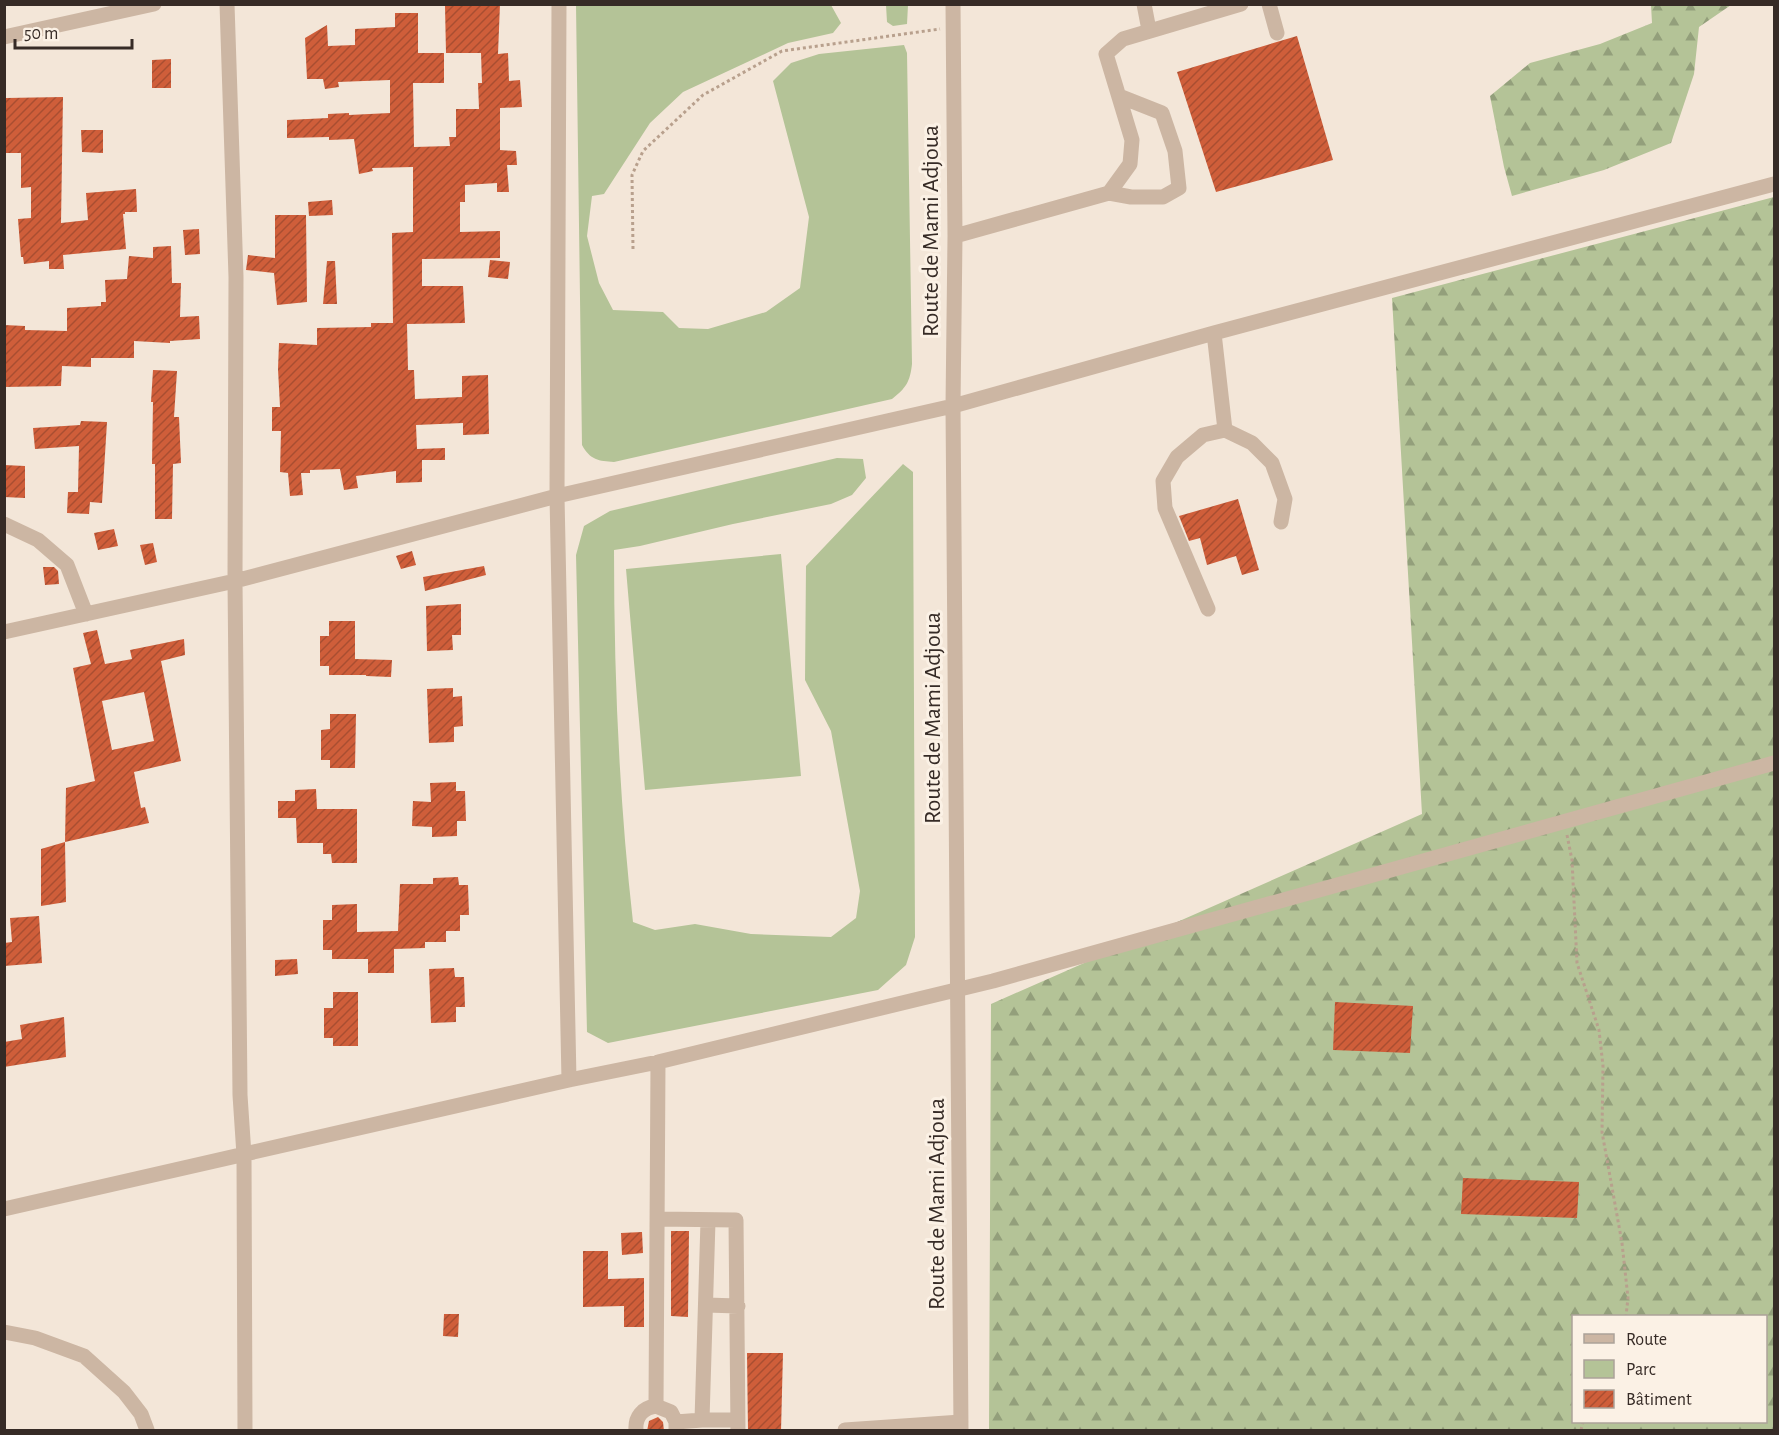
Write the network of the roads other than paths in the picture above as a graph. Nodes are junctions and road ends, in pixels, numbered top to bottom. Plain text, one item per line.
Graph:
1 (154, 4) edge
2 (227, 4) edge
3 (559, 4) edge
4 (953, 4) edge
5 (1144, 4) edge
6 (1241, 4) edge
7 (1269, 4) edge
8 (1202, 10) edge
9 (1149, 30) junction
10 (1277, 33) dead end
11 (4, 37) edge
12 (1119, 96) junction
13 (1774, 184) edge
14 (1109, 193) junction
15 (955, 236) junction
16 (1214, 333) junction
17 (953, 406) junction
18 (1225, 430) junction
19 (557, 496) junction
20 (1281, 522) dead end
21 (4, 524) edge
22 (235, 581) junction
23 (1208, 609) dead end
24 (86, 614) junction
25 (4, 632) edge
26 (1774, 763) edge
27 (958, 990) junction
28 (658, 1062) junction
29 (569, 1080) junction
30 (244, 1155) junction
31 (4, 1209) edge
32 (658, 1219) junction
33 (708, 1221) junction
34 (706, 1305) junction
35 (738, 1306) junction
36 (4, 1332) edge
37 (656, 1406) junction
38 (702, 1420) junction
39 (738, 1425) edge
40 (676, 1426) edge
41 (961, 1426) edge
42 (845, 1430) edge
43 (147, 1431) edge
44 (245, 1431) edge
45 (636, 1431) edge

1 - 11 street
2 - 22 street
3 - 19 street
4 - 15 street, Route de Mami Adjoua
5 - 9 street
6 - 8 street
7 - 10 street
8 - 9 street
9 - 12 street
12 - 14 street
12 - 14 street
13 - 16 street
14 - 15 street
15 - 17 street, Route de Mami Adjoua
16 - 17 street
16 - 18 street
17 - 19 street
17 - 27 street, Route de Mami Adjoua
18 - 20 street
18 - 23 street
19 - 22 street
19 - 29 street
21 - 24 street
22 - 24 street
22 - 30 street
24 - 25 street
26 - 27 street
27 - 28 street
27 - 41 street, Route de Mami Adjoua
28 - 29 street
28 - 32 street
29 - 30 street
30 - 31 street
30 - 44 street
32 - 33 street
32 - 37 street
33 - 34 street
33 - 35 street
34 - 35 street
34 - 38 street
35 - 39 street
36 - 43 street
37 - 40 street
37 - 45 street
38 - 39 street
38 - 40 street
41 - 42 street

